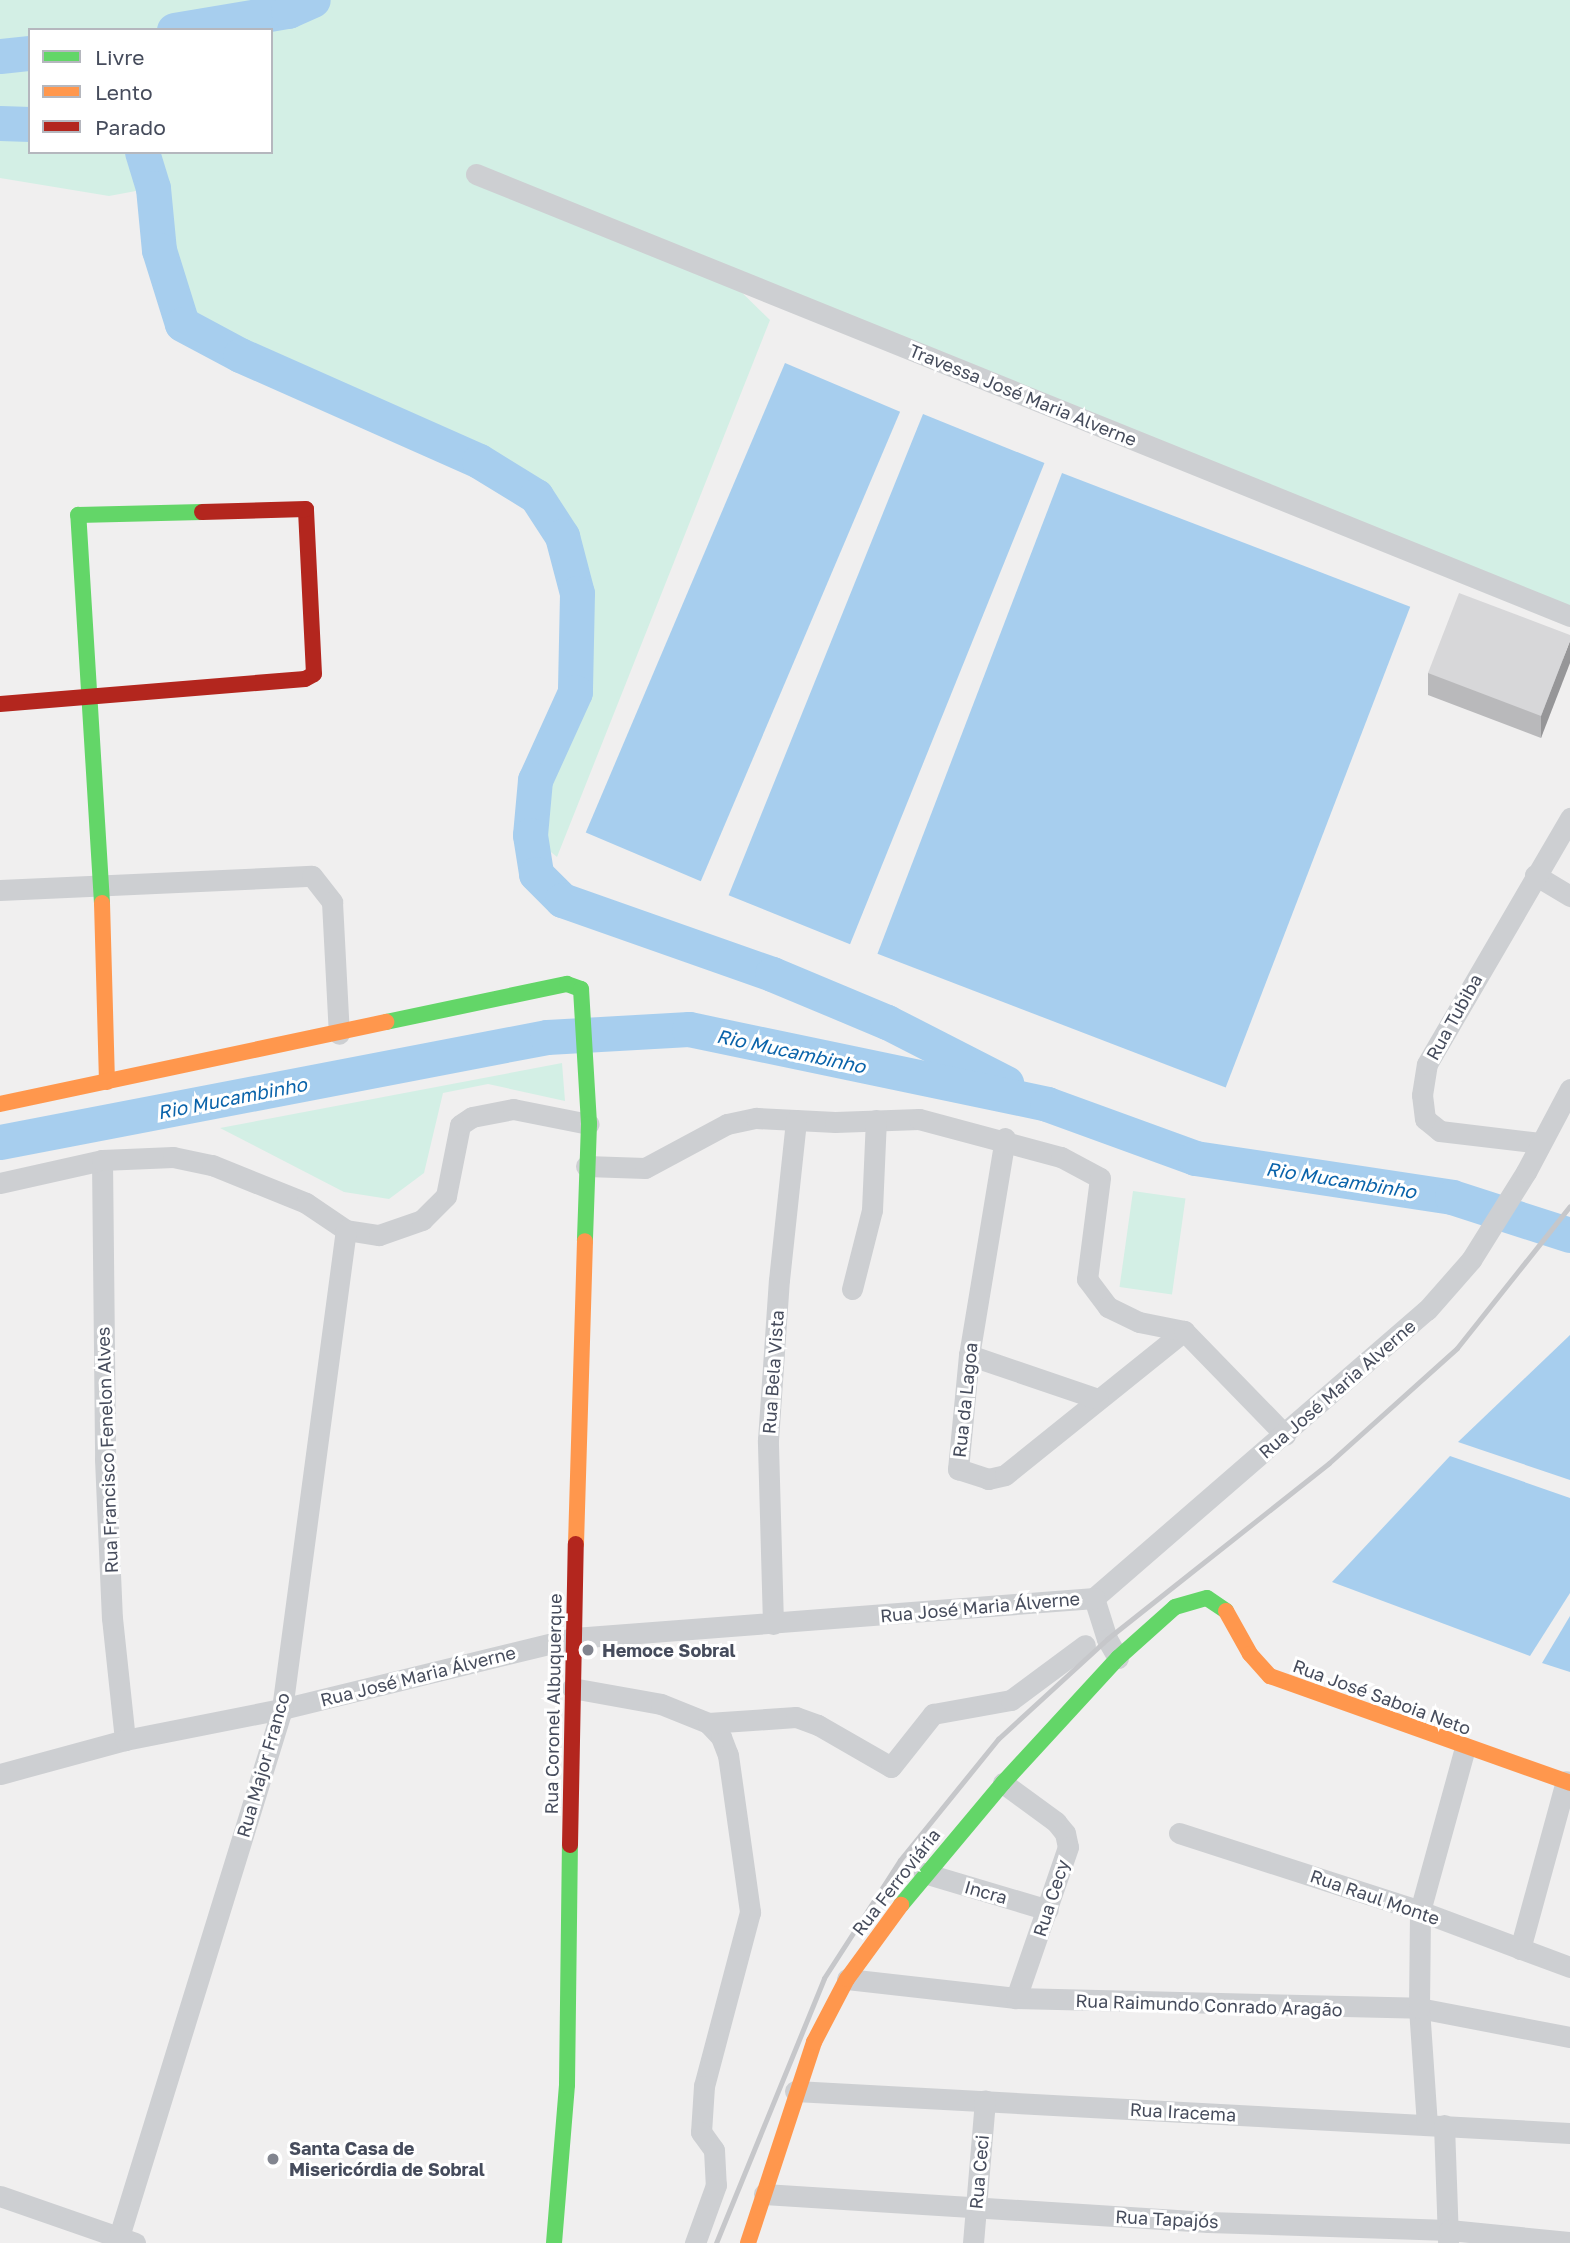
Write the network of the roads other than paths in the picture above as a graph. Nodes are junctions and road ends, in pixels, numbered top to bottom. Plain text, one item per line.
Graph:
1 (476, 174) dead end
2 (1570, 616) edge
3 (89, 696) junction
4 (0, 704) edge
5 (1570, 818) edge
6 (1535, 874) junction
7 (102, 884) junction
8 (0, 890) edge
9 (1570, 896) edge
10 (339, 1034) junction
11 (107, 1082) junction
12 (1570, 1089) edge
13 (0, 1104) edge
14 (796, 1120) junction
15 (876, 1120) junction
16 (589, 1124) junction
17 (1005, 1138) junction
18 (1541, 1143) junction
19 (102, 1160) junction
20 (586, 1166) junction
21 (0, 1183) edge
22 (346, 1230) junction
23 (852, 1290) dead end
24 (1184, 1331) junction
25 (969, 1354) junction
26 (1098, 1399) junction
27 (1285, 1435) junction
28 (1094, 1598) junction
29 (1175, 1607) joint
30 (773, 1624) junction
31 (574, 1638) junction
32 (1085, 1645) dead end
33 (1118, 1658) junction
34 (572, 1688) junction
35 (282, 1709) junction
36 (708, 1723) junction
37 (125, 1740) junction
38 (1465, 1748) junction
39 (0, 1774) edge
40 (1568, 1782) edge
41 (1003, 1783) junction
42 (1179, 1833) dead end
43 (924, 1873) junction
44 (1048, 1910) junction
45 (1420, 1911) junction
46 (1520, 1949) junction
47 (1570, 1967) edge
48 (847, 1979) junction
49 (1016, 1998) junction
50 (1419, 2008) junction
51 (1570, 2037) edge
52 (795, 2091) junction
53 (985, 2101) junction
54 (1435, 2125) junction
55 (1570, 2133) edge
56 (764, 2194) junction
57 (0, 2196) edge
58 (975, 2209) junction
59 (1208, 2232) edge
60 (1448, 2237) edge
61 (123, 2241) edge
62 (1570, 2242) edge
63 (554, 2243) edge
64 (695, 2243) edge
65 (748, 2243) edge
66 (973, 2243) edge

1 - 2 street, Travessa José Maria Alverne
3 - 3 street
3 - 4 street
3 - 7 street
5 - 6 street, Rua Tubiba
6 - 9 street
6 - 18 street, Rua Tubiba
7 - 8 street
7 - 10 street
7 - 11 street
10 - 11 street
10 - 16 street, Rua Coronel Albuquerque
11 - 13 street
12 - 18 street, Rua José Maria Alverne
14 - 15 street
14 - 20 street
14 - 30 street, Rua Bela Vista
15 - 17 street
15 - 23 street
16 - 20 street, Rua Coronel Albuquerque
16 - 22 street
17 - 24 street
17 - 25 street, Rua da Lagoa
18 - 27 street, Rua José Maria Alverne
19 - 21 street
19 - 22 street
19 - 37 street, Rua Francisco Fenelon Alves
20 - 31 street, Rua Coronel Albuquerque
22 - 35 street, Rua Major Franco
24 - 26 street, Rua da Lagoa
24 - 27 street
25 - 26 street
25 - 26 street, Rua da Lagoa
27 - 28 street, Rua José Maria Alverne
28 - 30 street, Rua José Maria Álverne
28 - 33 street
29 - 33 street, Rua Ferroviária
29 - 38 street, Rua José Saboia Neto
30 - 31 street, Rua José Maria Álverne
31 - 34 street, Rua Coronel Albuquerque
31 - 35 street, Rua José Maria Álverne
32 - 36 street
33 - 41 street, Rua Ferroviária
34 - 36 street
34 - 63 street, Rua Coronel Albuquerque
35 - 37 street, Rua José Maria Álverne
35 - 61 street, Rua Major Franco
36 - 64 street
37 - 39 street, Rua José Maria Álverne
38 - 40 street, Rua José Saboia Neto
38 - 45 street
40 - 46 street
41 - 43 street, Rua Ferroviária
41 - 44 street, Rua Cecy
42 - 45 street, Rua Raul Monte
43 - 44 street, Incra
43 - 48 street, Rua Ferroviária
44 - 49 street, Rua Cecy
45 - 46 street, Rua Raul Monte
45 - 50 street
46 - 47 street, Rua Raul Monte
48 - 49 street, Rua Raimundo Conrado Aragão
48 - 52 street, Rua Ferroviária
49 - 50 street, Rua Raimundo Conrado Aragão
50 - 51 street, Rua Raimundo Conrado Aragão
50 - 54 street
52 - 53 street, Rua Iracema
52 - 56 street, Rua Ferroviária
53 - 54 street, Rua Iracema
53 - 58 street, Rua Ceci
54 - 55 street, Rua Iracema
54 - 60 street
56 - 58 street, Rua Tapajós
56 - 65 street, Rua Ferroviária
57 - 61 street
58 - 59 street, Rua Tapajós
58 - 66 street, Rua Ceci
59 - 60 street, Rua Tapajós
60 - 62 street, Rua Tapajós

